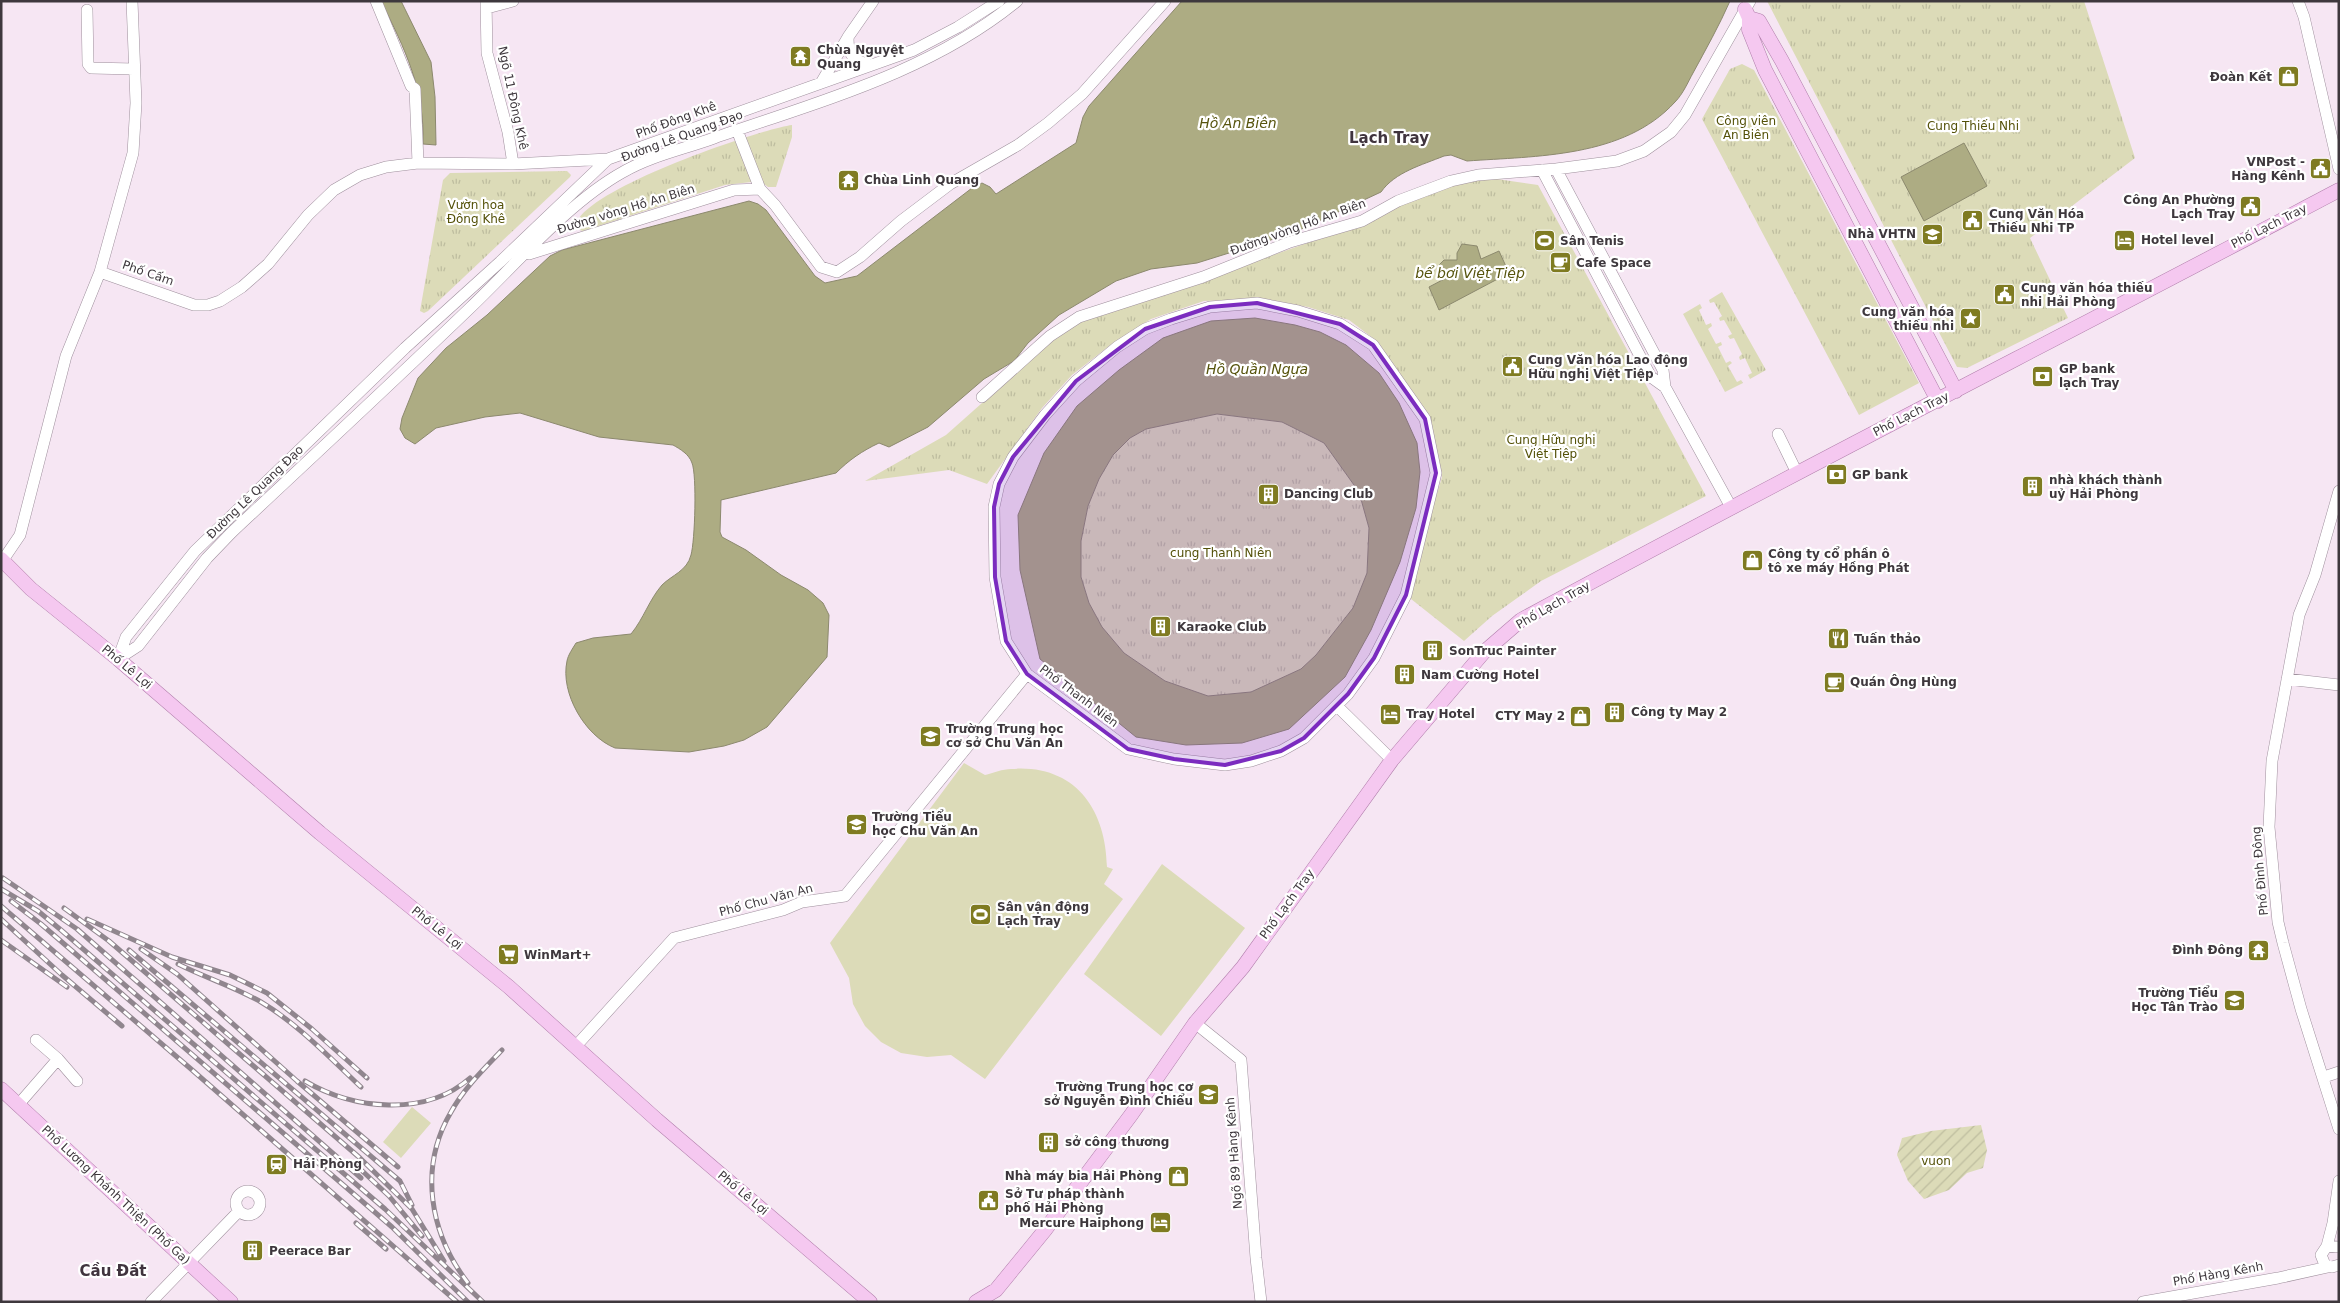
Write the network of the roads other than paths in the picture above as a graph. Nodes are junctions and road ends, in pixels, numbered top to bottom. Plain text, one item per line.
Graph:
1 (132, 1) edge
2 (376, 1) edge
3 (384, 1) edge
4 (512, 1) edge
5 (873, 1) edge
6 (999, 1) edge
7 (1017, 1) edge
8 (1165, 1) edge
9 (2298, 1) edge
10 (487, 4) edge
11 (1748, 9) edge
12 (87, 10) dead end
13 (388, 17) junction
14 (848, 37) junction
15 (871, 65) junction
16 (134, 69) junction
17 (822, 83) junction
18 (826, 99) junction
19 (737, 130) junction
20 (608, 159) junction
21 (418, 164) junction
22 (512, 164) junction
23 (440, 165) joint
24 (1556, 169) junction
25 (2339, 169) edge
26 (1542, 170) junction
27 (623, 172) junction
28 (760, 189) junction
29 (2339, 190) edge
30 (1853, 197) junction
31 (1835, 205) junction
32 (525, 255) junction
33 (1604, 258) junction
34 (500, 262) junction
35 (1592, 264) junction
36 (100, 272) junction
37 (1629, 306) junction
38 (1617, 312) junction
39 (1666, 387) junction
40 (1956, 391) junction
41 (982, 398) dead end
42 (1938, 401) junction
43 (1778, 434) dead end
44 (1797, 473) junction
45 (2339, 491) edge
46 (1731, 508) junction
47 (2, 560) edge
48 (118, 659) junction
49 (1027, 674) junction
50 (2287, 679) junction
51 (2339, 685) edge
52 (1337, 706) junction
53 (1392, 760) junction
54 (1196, 1024) junction
55 (36, 1040) dead end
56 (576, 1046) junction
57 (58, 1059) junction
58 (2339, 1072) edge
59 (2324, 1076) junction
60 (77, 1081) dead end
61 (1, 1089) edge
62 (18, 1104) junction
63 (2339, 1129) edge
64 (2339, 1181) edge
65 (239, 1211) dead end
66 (2331, 1248) edge
67 (189, 1263) junction
68 (2336, 1266) edge
69 (2299, 1274) junction
70 (995, 1296) edge
71 (151, 1302) edge
72 (231, 1302) edge
73 (870, 1302) edge
74 (976, 1302) edge
75 (1261, 1302) edge
76 (2142, 1302) edge

1 - 16 street
2 - 13 street
3 - 13 street
4 - 10 street
5 - 14 street
6 - 15 street
7 - 18 street, Đường Lê Quang Đạo
8 - 28 street
9 - 25 street
10 - 22 street, Ngõ 11 Đông Khê
11 - 24 street, Đường vòng Hồ An Biên
11 - 30 main road
11 - 31 main road
12 - 16 street
13 - 21 street
14 - 15 street
14 - 17 street
15 - 17 street
16 - 36 street
17 - 18 street
17 - 20 street, Phố Đông Khê
18 - 19 street, Đường Lê Quang Đạo
19 - 27 street, Đường Lê Quang Đạo
19 - 28 street
20 - 22 street, Phố Đông Khê
20 - 27 street
20 - 34 street, Đường Lê Quang Đạo
21 - 23 street, Phố Cấm
21 - 36 street, Phố Cấm
22 - 23 street, Phố Đông Khê
24 - 26 street, Đường vòng Hồ An Biên
24 - 33 street
26 - 35 street
26 - 41 street, Đường vòng Hồ An Biên
27 - 32 street, Đường Lê Quang Đạo
28 - 32 street, Đường vòng Hồ An Biên
29 - 40 main road, Phố Lạch Tray
30 - 31 main road
30 - 40 main road
31 - 42 main road
32 - 34 street, Đường vòng Hồ An Biên
32 - 48 street, Đường Lê Quang Đạo
33 - 35 street
33 - 37 street
34 - 48 street, Đường Lê Quang Đạo
35 - 38 street
36 - 47 street
37 - 38 street
37 - 39 street
38 - 39 street
39 - 46 street
40 - 42 main road, Phố Lạch Tray
42 - 44 main road, Phố Lạch Tray
43 - 44 street
44 - 46 main road, Phố Lạch Tray
45 - 50 street, Phố Đình Đông
46 - 53 main road, Phố Lạch Tray
47 - 48 main road, Phố Lê Lợi
48 - 56 main road, Phố Lê Lợi
49 - 52 street, Phố Thanh Niên
49 - 52 street, Phố Thanh Niên
49 - 56 street, Phố Chu Văn An
50 - 51 street
50 - 59 street, Phố Đình Đông
52 - 53 street
53 - 54 main road, Phố Lạch Tray
54 - 70 main road, Phố Lạch Tray
54 - 75 street, Ngõ 89 Hàng Kênh
55 - 57 street
56 - 73 main road, Phố Lê Lợi
57 - 60 street
57 - 62 street
58 - 59 street
59 - 63 street, Phố Đình Đông
61 - 62 main road, Phố Lương Khánh Thiện (Phố Ga)
62 - 67 main road, Phố Lương Khánh Thiện (Phố Ga)
64 - 66 street
65 - 67 street
66 - 68 street
66 - 69 street
67 - 71 street
67 - 72 main road, Phố Lương Khánh Thiện (Phố Ga)
68 - 69 street, Phố Hàng Kênh
69 - 76 street, Phố Hàng Kênh
70 - 74 main road, Phố Lạch Tray

